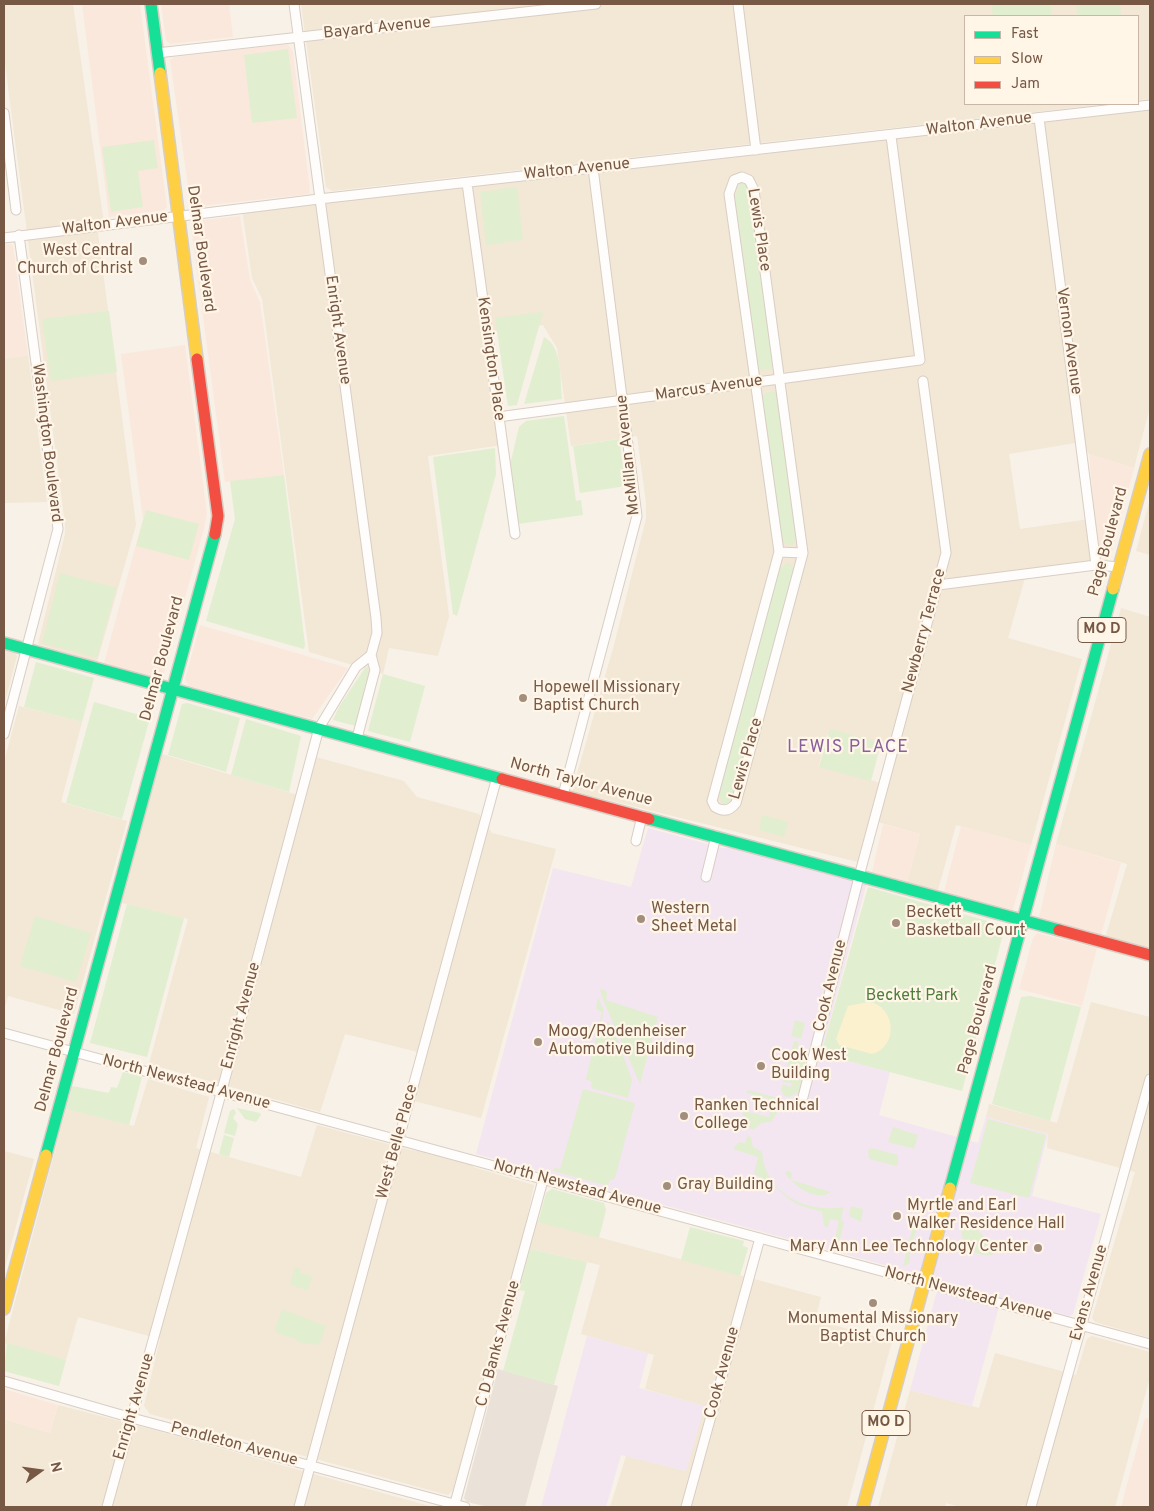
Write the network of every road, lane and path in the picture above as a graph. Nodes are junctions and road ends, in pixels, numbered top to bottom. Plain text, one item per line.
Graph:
1 (151, 4) edge
2 (294, 4) edge
3 (596, 4) edge
4 (738, 4) edge
5 (299, 37) junction
6 (157, 52) junction
7 (1150, 106) edge
8 (4, 113) edge
9 (1039, 118) junction
10 (891, 136) junction
11 (756, 150) junction
12 (593, 168) junction
13 (467, 183) junction
14 (319, 199) junction
15 (16, 210) dead end
16 (180, 216) junction
17 (19, 235) junction
18 (4, 238) edge
19 (780, 379) junction
20 (923, 381) dead end
21 (757, 383) junction
22 (623, 400) junction
23 (498, 418) junction
24 (1150, 454) edge
25 (1148, 470) edge
26 (516, 534) dead end
27 (779, 552) junction
28 (804, 553) junction
29 (1096, 565) junction
30 (1120, 567) junction
31 (938, 585) junction
32 (4, 642) edge
33 (27, 649) junction
34 (370, 655) junction
35 (172, 688) junction
36 (319, 728) junction
37 (4, 734) edge
38 (357, 738) junction
39 (497, 776) junction
40 (564, 795) junction
41 (642, 816) junction
42 (716, 836) junction
43 (636, 841) dead end
44 (859, 875) junction
45 (706, 877) dead end
46 (1023, 920) junction
47 (1150, 955) edge
48 (4, 1034) edge
49 (74, 1053) junction
50 (1150, 1079) edge
51 (222, 1093) junction
52 (803, 1097) dead end
53 (398, 1141) junction
54 (543, 1180) junction
55 (760, 1238) junction
56 (924, 1283) junction
57 (4, 1309) edge
58 (1081, 1326) junction
59 (1150, 1344) edge
60 (4, 1381) edge
61 (132, 1418) junction
62 (310, 1466) junction
63 (455, 1506) edge
64 (107, 1507) edge
65 (299, 1507) edge
66 (465, 1507) edge
67 (686, 1507) edge
68 (863, 1507) edge
69 (1031, 1507) edge

1 - 6 main road, Delmar Boulevard
2 - 5 street, Enright Avenue
3 - 5 street, Bayard Avenue
4 - 11 street
5 - 6 street, Bayard Avenue
5 - 14 street, Enright Avenue
6 - 16 main road, Delmar Boulevard
7 - 9 street, Walton Avenue
8 - 15 street
9 - 10 street, Walton Avenue
9 - 29 street, Vernon Avenue
10 - 11 street, Walton Avenue
10 - 19 street, Marcus Avenue
11 - 12 street, Walton Avenue
12 - 13 street, Walton Avenue
12 - 22 street, McMillan Avenue
13 - 14 street, Walton Avenue
13 - 23 street, Kensington Place
14 - 16 street, Walton Avenue
14 - 34 street, Enright Avenue
16 - 17 street, Walton Avenue
16 - 35 main road, Delmar Boulevard
17 - 18 street, Walton Avenue
17 - 33 street, Washington Boulevard
19 - 21 street, Marcus Avenue
19 - 21 street, Lewis Place
19 - 28 street, Lewis Place
20 - 31 street, Newberry Terrace
21 - 22 street, Marcus Avenue
21 - 27 street, Lewis Place
22 - 23 street, Marcus Avenue
22 - 40 street, McMillan Avenue
23 - 26 street, Kensington Place
24 - 25 main road, Page Boulevard / MO D
25 - 30 main road, Page Boulevard / MO D
27 - 28 street
27 - 28 street, Lewis Place
29 - 30 street
29 - 31 street
30 - 46 main road, Page Boulevard / MO D
31 - 44 street, Newberry Terrace
32 - 33 main road, North Taylor Avenue
33 - 35 main road, North Taylor Avenue
33 - 37 street, Washington Boulevard
34 - 36 street, Enright Avenue
34 - 38 street, Enright Avenue
35 - 36 main road, North Taylor Avenue
35 - 49 main road, Delmar Boulevard
36 - 38 main road, North Taylor Avenue
36 - 51 street, Enright Avenue
38 - 39 main road, North Taylor Avenue
39 - 40 main road, North Taylor Avenue
39 - 53 street, West Belle Place
40 - 41 main road, North Taylor Avenue
41 - 42 main road, North Taylor Avenue
41 - 43 street
42 - 44 main road, North Taylor Avenue
42 - 45 street
44 - 46 main road, North Taylor Avenue
44 - 52 street, Cook Avenue
46 - 47 main road, North Taylor Avenue
46 - 56 main road, Page Boulevard / MO D
48 - 49 street, North Newstead Avenue
49 - 51 street, North Newstead Avenue
49 - 57 main road, Delmar Boulevard
50 - 58 street, Evans Avenue
51 - 53 street, North Newstead Avenue
51 - 61 street, Enright Avenue
53 - 54 street, North Newstead Avenue
53 - 62 street, West Belle Place
54 - 55 street, North Newstead Avenue
54 - 63 street, C D Banks Avenue
55 - 56 street, North Newstead Avenue
55 - 67 street, Cook Avenue
56 - 58 street, North Newstead Avenue
56 - 68 main road, Page Boulevard / MO D
58 - 59 street, North Newstead Avenue
58 - 69 street, Evans Avenue
60 - 61 street, Pendleton Avenue
61 - 62 street, Pendleton Avenue
61 - 64 street, Enright Avenue
62 - 63 street, Pendleton Avenue
62 - 65 street, West Belle Place
63 - 66 street, Pendleton Avenue

